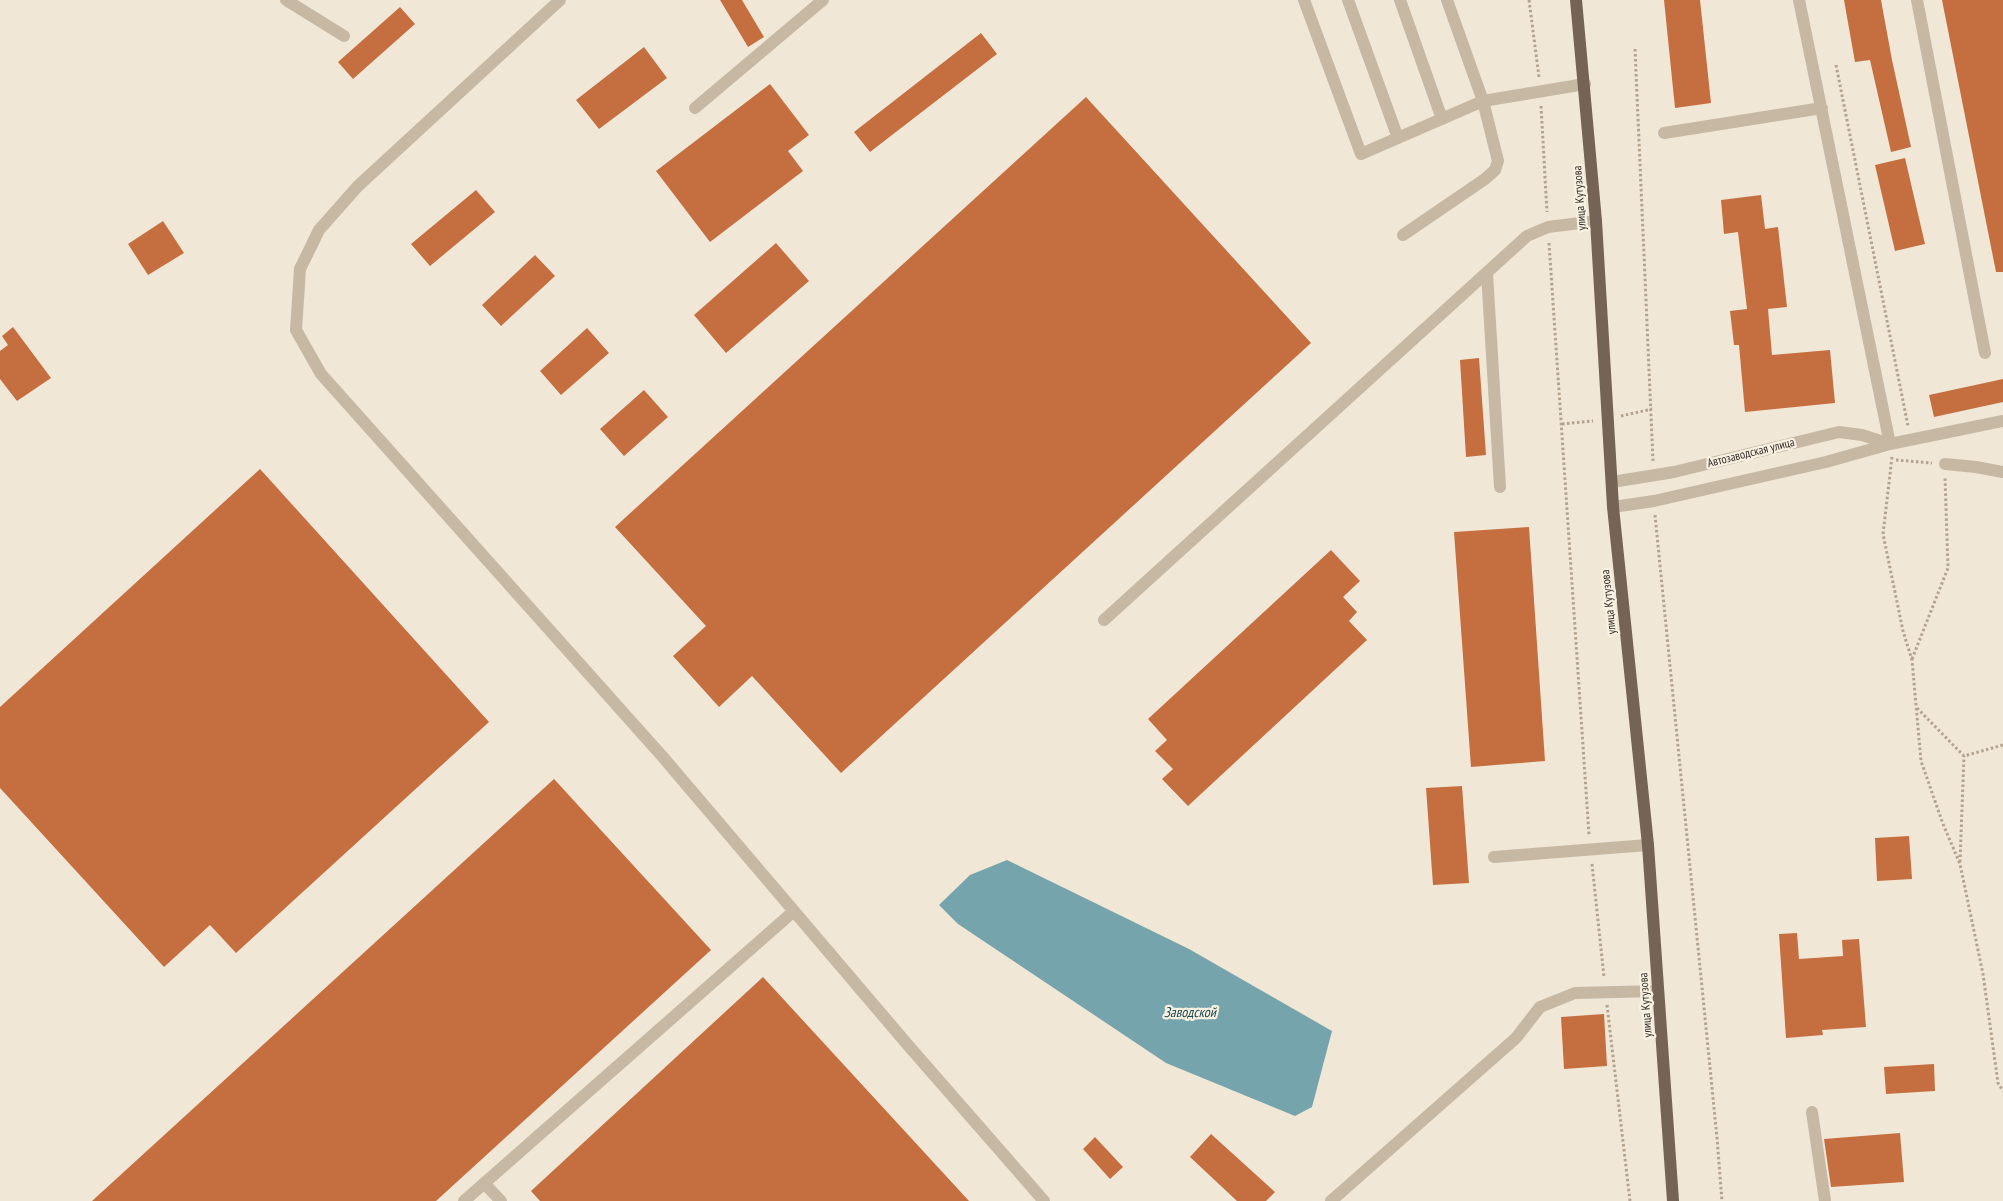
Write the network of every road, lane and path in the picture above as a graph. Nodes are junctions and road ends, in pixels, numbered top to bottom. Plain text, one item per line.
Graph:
1 (286, 0) edge
2 (560, 0) edge
3 (823, 0) edge
4 (1304, 0) edge
5 (1348, 0) edge
6 (1400, 0) edge
7 (1447, 0) edge
8 (1529, 0) edge
9 (1576, 0) edge
10 (1799, 0) edge
11 (1917, 0) edge
12 (344, 36) dead end
13 (1635, 49) dead end
14 (1836, 65) dead end
15 (1585, 84) junction
16 (1541, 91) junction
17 (1483, 101) junction
18 (695, 108) dead end
19 (1822, 108) junction
20 (1442, 119) junction
21 (1664, 133) dead end
22 (1398, 138) junction
23 (1596, 221) junction
24 (1548, 227) junction
25 (1403, 235) dead end
26 (1487, 273) junction
27 (1985, 354) dead end
28 (2003, 421) edge
29 (1915, 425) dead end
30 (1890, 444) junction
31 (1892, 460) junction
32 (1944, 464) junction
33 (2003, 472) edge
34 (1653, 476) junction
35 (1612, 482) junction
36 (1500, 487) dead end
37 (1654, 501) junction
38 (1614, 507) junction
39 (1104, 620) dead end
40 (1912, 660) junction
41 (1916, 708) junction
42 (2003, 745) edge
43 (1964, 756) junction
44 (1648, 845) junction
45 (1590, 848) junction
46 (1494, 857) dead end
47 (1960, 864) junction
48 (794, 911) junction
49 (1658, 991) junction
50 (1606, 992) junction
51 (2003, 1091) edge
52 (1812, 1112) dead end
53 (484, 1184) junction
54 (464, 1201) edge
55 (500, 1201) edge
56 (1044, 1201) edge
57 (1331, 1201) edge
58 (1630, 1201) edge
59 (1673, 1201) edge
60 (1722, 1201) edge
61 (1825, 1201) edge

1 - 12 street
2 - 48 street
3 - 18 street
4 - 22 street
5 - 22 street
6 - 20 street
7 - 17 street
8 - 16 path
9 - 15 main road, улица Кутузова
10 - 19 street
11 - 27 street
13 - 34 path
14 - 29 path
15 - 16 street
15 - 23 main road, улица Кутузова
16 - 17 street
16 - 24 path
17 - 20 street
17 - 25 street
19 - 21 street
19 - 30 street
20 - 22 street
23 - 24 street
23 - 35 main road, улица Кутузова
24 - 26 street
24 - 45 path
26 - 36 street
26 - 39 street
28 - 30 street, Автозаводская улица
30 - 31 path
30 - 34 street, Автозаводская улица
30 - 37 street, Автозаводская улица
31 - 32 path
31 - 40 path
32 - 33 street
32 - 40 path
34 - 35 street, Автозаводская улица
35 - 38 main road, улица Кутузова
37 - 38 street, Автозаводская улица
37 - 60 path
38 - 44 main road, улица Кутузова
40 - 41 path
41 - 43 path
41 - 47 path
42 - 43 path
43 - 47 path
44 - 45 street
44 - 49 main road, улица Кутузова
45 - 46 street
45 - 50 path
47 - 51 path
48 - 53 street
48 - 56 street
49 - 50 street
49 - 59 main road, улица Кутузова
50 - 57 street
50 - 58 path
52 - 61 street
53 - 54 street
53 - 55 street

